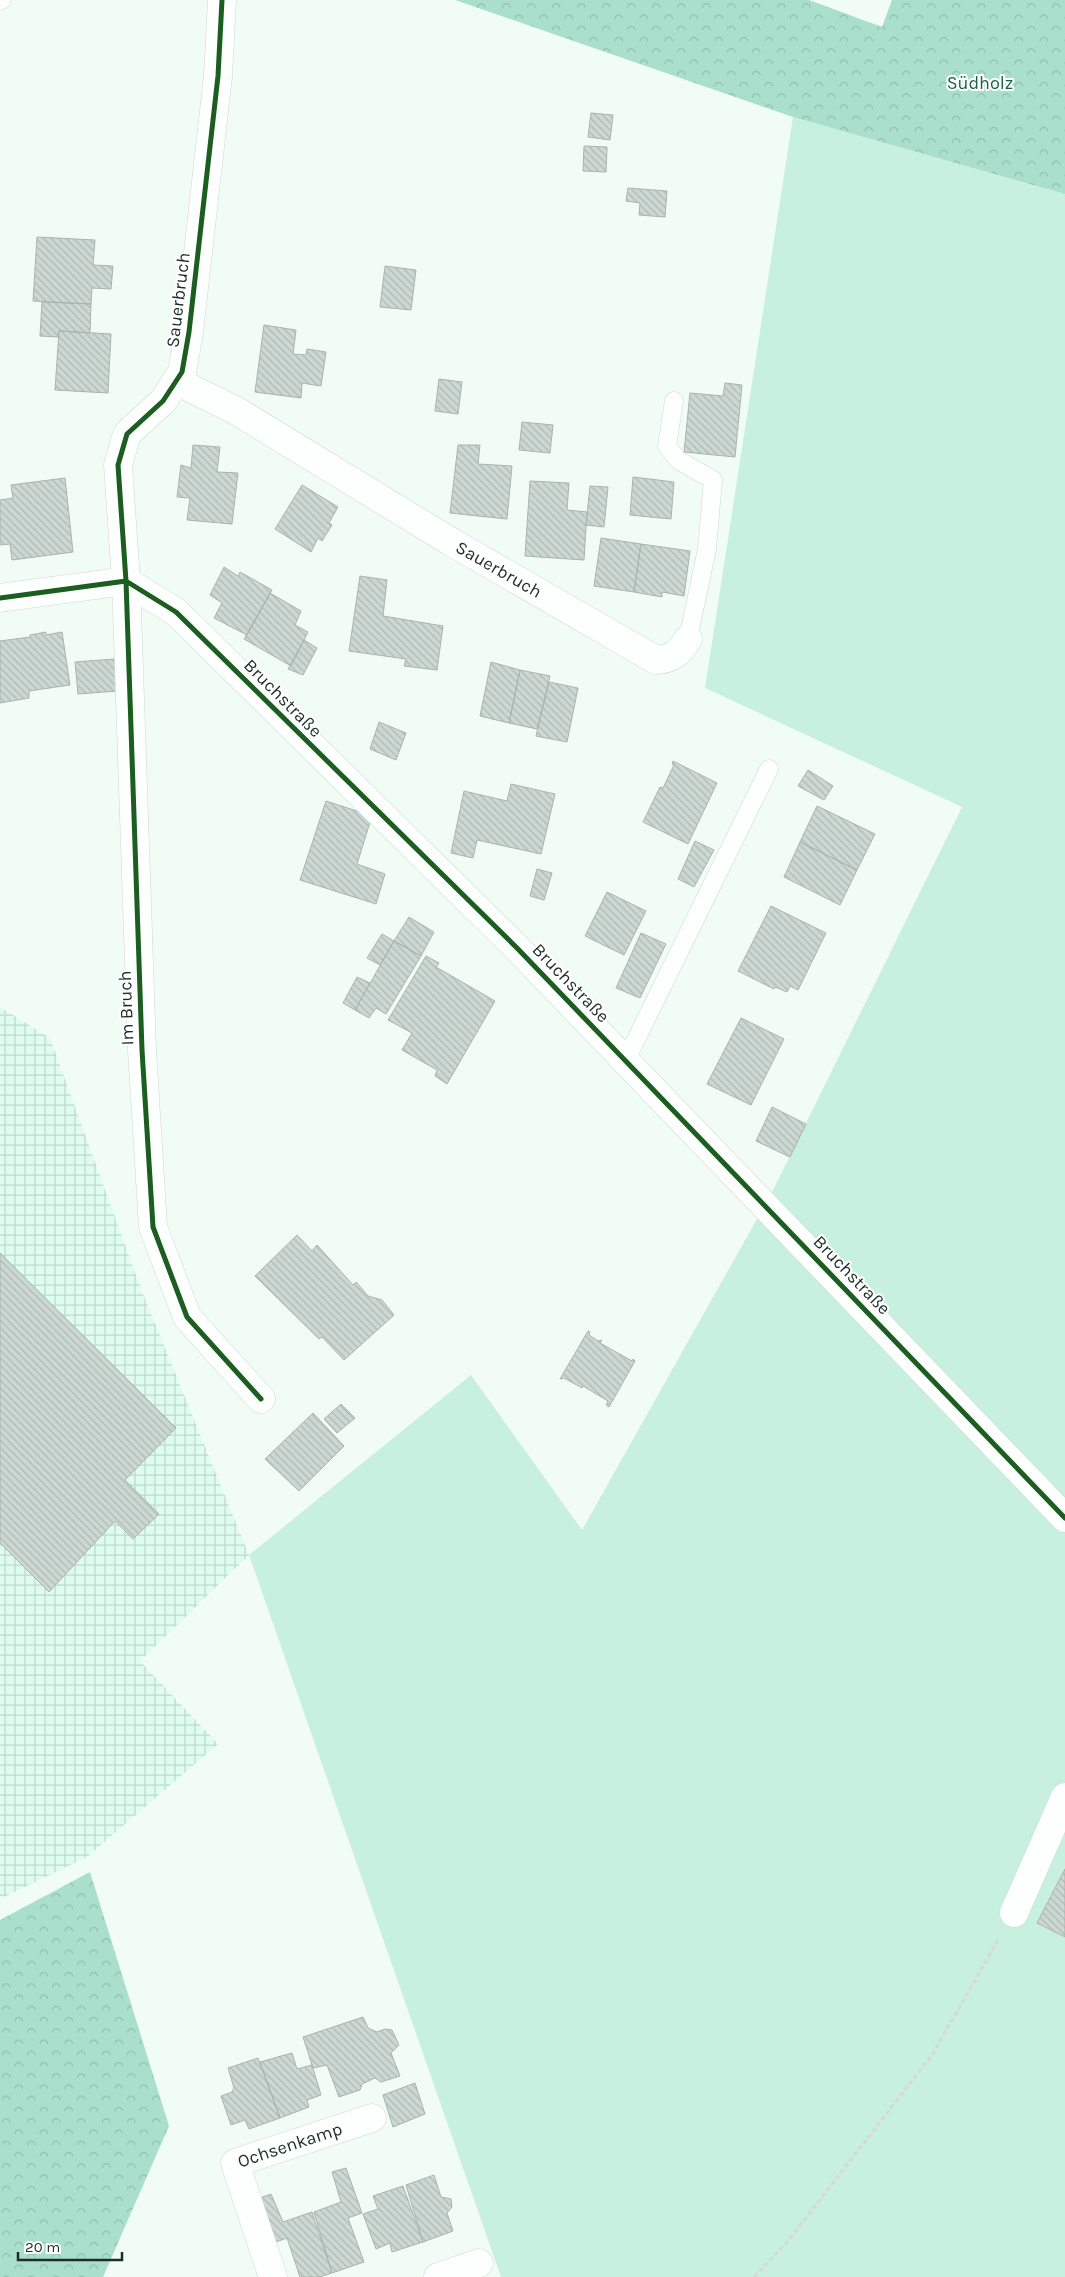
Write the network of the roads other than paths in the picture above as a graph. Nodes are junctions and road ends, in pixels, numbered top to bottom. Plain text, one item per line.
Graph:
1 (222, 0) edge
2 (176, 382) junction
3 (674, 401) dead end
4 (126, 581) junction
5 (0, 598) edge
6 (688, 639) joint
7 (769, 769) dead end
8 (626, 1060) junction
9 (262, 1399) dead end
10 (1065, 1518) edge
11 (1065, 1797) edge
12 (1014, 1913) road end
13 (372, 2118) dead end
14 (479, 2263) dead end
15 (273, 2277) edge
16 (438, 2277) edge

1 - 2 street, Sauerbruch
2 - 4 street, Sauerbruch
2 - 6 street, Sauerbruch
3 - 6 lane
4 - 5 street
4 - 8 street, Bruchstraße
4 - 9 street, Im Bruch
7 - 8 lane
8 - 10 street, Bruchstraße
11 - 12 street
13 - 15 street, Ochsenkamp
14 - 16 street

